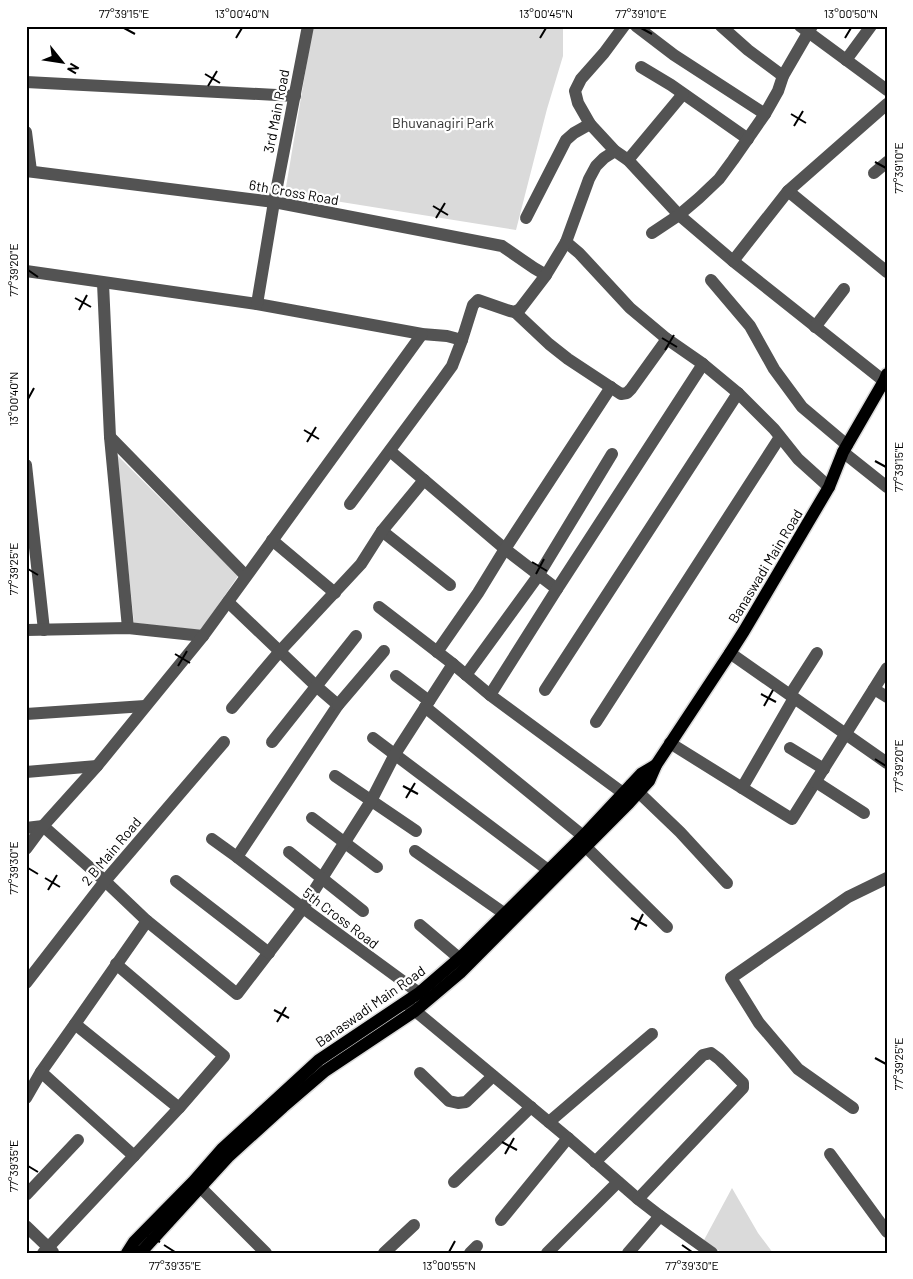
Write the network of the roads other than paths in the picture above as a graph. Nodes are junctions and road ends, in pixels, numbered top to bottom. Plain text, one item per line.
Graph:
1 (308, 26) edge
2 (636, 26) edge
3 (871, 26) edge
4 (724, 27) edge
5 (621, 28) edge
6 (807, 28) edge
7 (846, 60) junction
8 (641, 67) dead end
9 (783, 76) junction
10 (26, 82) edge
11 (887, 90) edge
12 (683, 94) junction
13 (295, 96) junction
14 (887, 104) edge
15 (765, 114) junction
16 (590, 124) junction
17 (26, 132) edge
18 (748, 139) junction
19 (615, 151) junction
20 (628, 160) junction
21 (887, 162) edge
22 (28, 171) edge
23 (874, 173) dead end
24 (788, 191) junction
25 (274, 202) junction
26 (679, 215) junction
27 (526, 218) dead end
28 (652, 233) dead end
29 (566, 242) junction
30 (732, 261) junction
31 (26, 271) edge
32 (887, 272) edge
33 (546, 275) junction
34 (711, 280) dead end
35 (103, 283) junction
36 (844, 289) dead end
37 (257, 304) junction
38 (515, 312) junction
39 (815, 327) junction
40 (422, 334) junction
41 (667, 339) junction
42 (462, 340) junction
43 (703, 364) junction
44 (885, 377) edge
45 (611, 387) junction
46 (738, 393) junction
47 (110, 437) junction
48 (780, 437) junction
49 (845, 448) junction
50 (390, 451) junction
51 (612, 454) dead end
52 (26, 465) edge
53 (424, 480) junction
54 (829, 487) junction
55 (887, 487) edge
56 (350, 504) dead end
57 (382, 531) junction
58 (272, 540) junction
59 (505, 549) junction
60 (246, 576) junction
61 (538, 576) junction
62 (450, 585) dead end
63 (557, 589) junction
64 (335, 593) junction
65 (228, 602) junction
66 (380, 607) dead end
67 (128, 628) junction
68 (26, 630) edge
69 (44, 630) junction
70 (202, 636) junction
71 (356, 636) dead end
72 (280, 651) junction
73 (384, 651) dead end
74 (438, 652) junction
75 (817, 653) dead end
76 (730, 654) junction
77 (453, 664) junction
78 (887, 668) edge
79 (466, 675) junction
80 (396, 676) dead end
81 (316, 686) junction
82 (874, 689) junction
83 (545, 690) dead end
84 (490, 695) junction
85 (792, 696) junction
86 (887, 697) edge
87 (427, 704) junction
88 (338, 705) junction
89 (145, 706) junction
90 (232, 708) dead end
91 (26, 714) edge
92 (596, 722) dead end
93 (846, 734) junction
94 (373, 738) dead end
95 (224, 742) dead end
96 (272, 742) dead end
97 (670, 744) junction
98 (790, 748) dead end
99 (395, 754) junction
100 (887, 763) edge
101 (97, 766) junction
102 (824, 769) junction
103 (26, 772) edge
104 (335, 776) dead end
105 (816, 782) junction
106 (742, 788) junction
107 (631, 790) junction
108 (370, 801) junction
109 (864, 813) dead end
110 (312, 818) dead end
111 (43, 826) junction
112 (26, 828) edge
113 (416, 831) dead end
114 (212, 839) dead end
115 (584, 842) junction
116 (345, 843) junction
117 (26, 849) edge
118 (415, 851) dead end
119 (289, 852) dead end
120 (237, 857) junction
121 (377, 867) dead end
122 (548, 870) junction
123 (322, 878) junction
124 (887, 878) edge
125 (105, 881) junction
126 (176, 882) dead end
127 (727, 883) dead end
128 (303, 908) junction
129 (363, 911) dead end
130 (505, 914) junction
131 (146, 920) junction
132 (420, 925) dead end
133 (667, 927) dead end
134 (269, 953) junction
135 (460, 958) junction
136 (116, 964) junction
137 (26, 983) edge
138 (424, 996) junction
139 (410, 1006) junction
140 (75, 1024) junction
141 (652, 1034) dead end
142 (41, 1072) junction
143 (420, 1073) dead end
144 (493, 1076) junction
145 (26, 1098) edge
146 (179, 1108) junction
147 (531, 1108) junction
148 (853, 1108) dead end
149 (549, 1122) junction
150 (568, 1138) junction
151 (78, 1140) dead end
152 (830, 1154) dead end
153 (134, 1156) junction
154 (595, 1162) junction
155 (454, 1182) dead end
156 (618, 1182) junction
157 (200, 1187) junction
158 (26, 1195) edge
159 (638, 1199) junction
160 (660, 1216) junction
161 (502, 1220) dead end
162 (414, 1225) dead end
163 (26, 1226) edge
164 (887, 1232) edge
165 (135, 1249) edge
166 (48, 1251) edge
167 (261, 1251) edge
168 (707, 1251) edge
169 (384, 1253) edge
170 (547, 1253) edge
171 (628, 1253) edge

1 - 13 street, 3rd Main Road
2 - 15 street
3 - 7 street
4 - 9 street
5 - 16 street
6 - 7 street
6 - 9 street
7 - 11 street
8 - 12 street
9 - 15 street
10 - 13 street
12 - 18 street
12 - 20 street
13 - 25 street, 3rd Main Road
14 - 24 street
15 - 18 street
16 - 19 street
16 - 27 street
17 - 22 street
18 - 26 street
19 - 20 street
19 - 29 street
20 - 26 street
21 - 23 street
22 - 25 street, 6th Cross Road
24 - 30 street
24 - 32 street
25 - 33 street, 6th Cross Road
25 - 37 street, 3rd Main Road
26 - 28 street
26 - 30 street
29 - 33 street
29 - 41 street
30 - 39 street
31 - 35 street
33 - 38 street
34 - 49 street
35 - 37 street
35 - 47 street
36 - 39 street
37 - 40 street
38 - 42 street
38 - 45 street
39 - 44 street
40 - 42 street
40 - 58 street
41 - 43 street
41 - 45 street
42 - 50 street
43 - 46 street
43 - 63 street
44 - 49 main road, Banaswadi Main Road
45 - 59 street
46 - 48 street
46 - 83 street
47 - 60 street
47 - 67 street
48 - 54 street
48 - 92 street
49 - 54 main road, Banaswadi Main Road
49 - 55 street
50 - 53 street
50 - 56 street
51 - 61 street
52 - 69 street
53 - 57 street
53 - 59 street
54 - 76 main road, Banaswadi Main Road
57 - 62 street
57 - 64 street
58 - 60 street
58 - 64 street
59 - 61 street
59 - 74 street
60 - 65 street
61 - 63 street
61 - 79 street
63 - 84 street
64 - 72 street
65 - 70 street
65 - 72 street
66 - 74 street
67 - 69 street
67 - 70 street
68 - 69 street
70 - 89 street
71 - 81 street
72 - 81 street
72 - 90 street
73 - 88 street
74 - 77 street
75 - 85 street
76 - 85 street
76 - 97 main road, Banaswadi Main Road
77 - 79 street
77 - 87 street
78 - 82 street
79 - 84 street
80 - 87 street
81 - 88 street
81 - 96 street
82 - 86 street
82 - 93 street
84 - 107 street
85 - 93 street
85 - 106 street
87 - 99 street
87 - 115 street
88 - 120 street
89 - 91 street
89 - 101 street
93 - 100 street
93 - 102 street
94 - 99 street
95 - 125 street, 2 B Main Road
97 - 106 street
97 - 107 main road, Banaswadi Main Road
98 - 102 street
99 - 108 street
99 - 122 street
101 - 103 street
101 - 111 street
102 - 105 street
104 - 108 street
105 - 106 street
105 - 109 street
107 - 115 main road, Banaswadi Main Road
107 - 127 street
108 - 113 street
108 - 116 street
110 - 116 street
111 - 112 street
111 - 117 street
111 - 125 street
114 - 120 street, 5th Cross Road
115 - 122 main road, Banaswadi Main Road
115 - 133 street
115 - 138 main road, Banaswadi Main Road
116 - 121 street
116 - 123 street
118 - 130 street
119 - 123 street
120 - 128 street, 5th Cross Road
122 - 130 main road, Banaswadi Main Road
123 - 128 street
123 - 129 street
124 - 148 street
125 - 131 street
125 - 137 street, 2 B Main Road
126 - 134 street
128 - 134 street
128 - 138 street, 5th Cross Road
130 - 135 main road, Banaswadi Main Road
131 - 134 street
131 - 136 street
132 - 135 street
135 - 138 main road, Banaswadi Main Road
136 - 140 street
136 - 146 street
138 - 139 main road, Banaswadi Main Road
139 - 144 street
139 - 157 main road, Banaswadi Main Road
139 - 165 main road, Banaswadi Main Road
140 - 142 street
140 - 146 street
141 - 149 street
142 - 145 street
142 - 153 street
143 - 144 street
144 - 147 street
146 - 153 street
147 - 149 street
147 - 155 street
149 - 150 street
150 - 154 street
150 - 161 street
151 - 158 street
152 - 164 street
153 - 166 street
154 - 156 street
154 - 159 street
156 - 159 street
156 - 170 street
157 - 165 main road, Banaswadi Main Road
157 - 167 street
159 - 160 street
160 - 168 street
160 - 171 street
162 - 169 street
163 - 166 street

